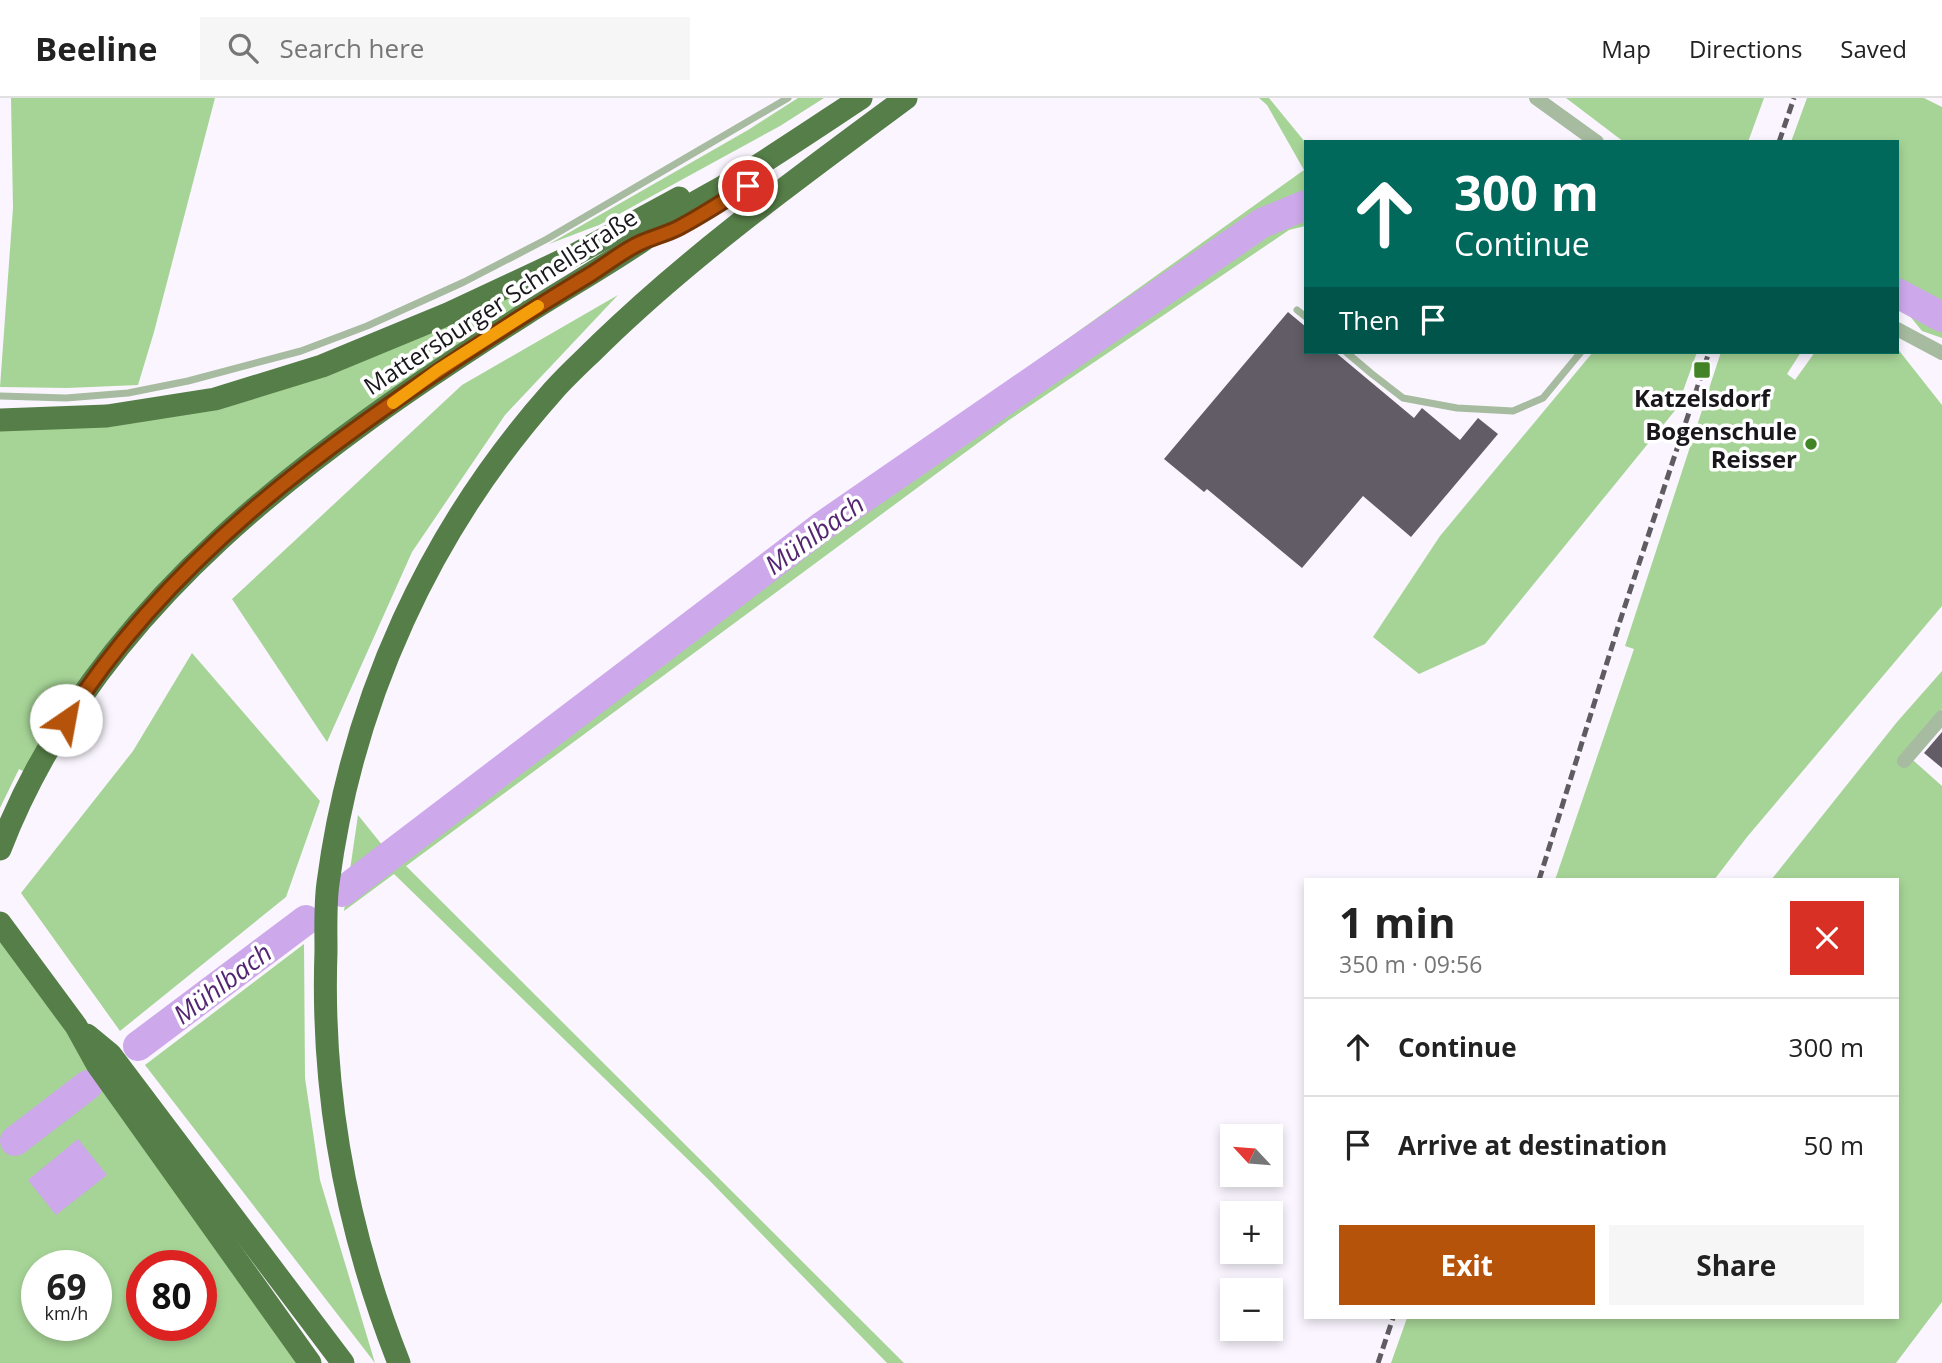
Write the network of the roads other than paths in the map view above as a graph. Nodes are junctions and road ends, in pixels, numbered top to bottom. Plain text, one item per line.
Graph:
1 (788, 98) edge
2 (861, 98) edge
3 (884, 98) edge
4 (906, 98) edge
5 (1536, 98) edge
6 (1594, 140) edge
7 (780, 151) junction
8 (640, 243) junction
9 (1297, 310) dead end
10 (1304, 315) edge
11 (1899, 330) edge
12 (1942, 353) edge
13 (1348, 354) edge
14 (1579, 354) edge
15 (0, 396) edge
16 (0, 420) edge
17 (1942, 718) edge
18 (1904, 761) dead end
19 (0, 849) edge
20 (0, 923) edge
21 (76, 1026) junction
22 (169, 1164) junction
23 (310, 1363) edge
24 (321, 1363) edge
25 (343, 1363) edge
26 (399, 1363) edge

1 - 15 lane
2 - 7 highway, Mattersburger Schnellstraße
3 - 8 highway
4 - 26 highway
5 - 6 street
7 - 8 highway, Mattersburger Schnellstraße
7 - 16 highway
8 - 19 highway, Mattersburger Schnellstraße
9 - 10 lane
11 - 12 street
13 - 14 lane
17 - 18 street
20 - 21 highway
21 - 22 highway
21 - 25 highway
22 - 23 highway
22 - 24 highway

